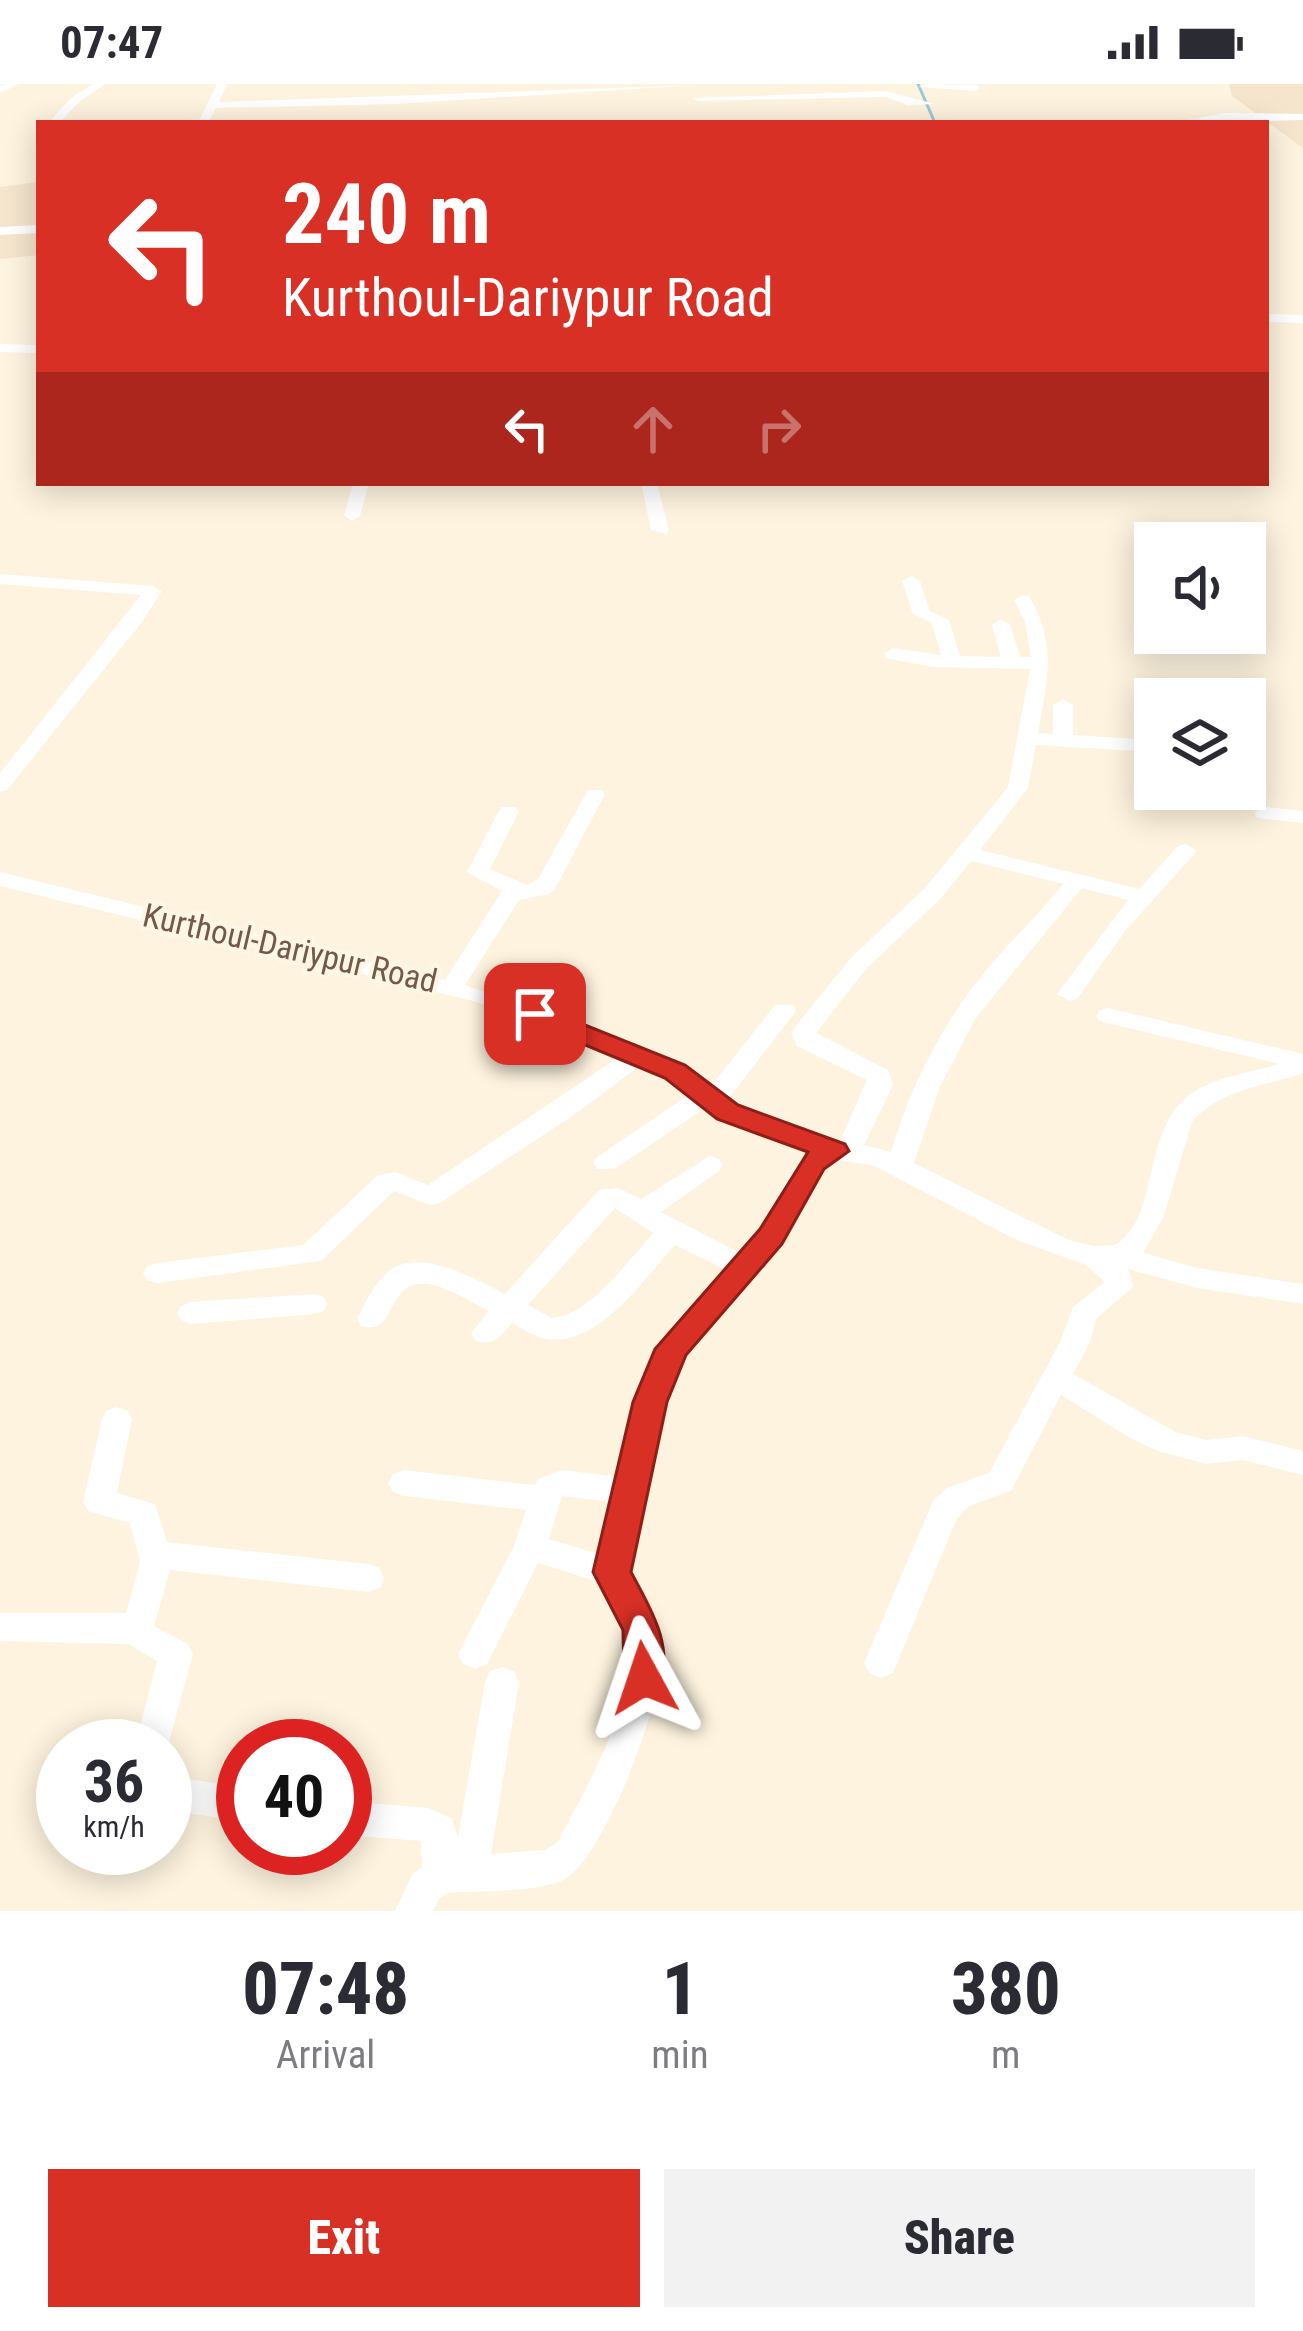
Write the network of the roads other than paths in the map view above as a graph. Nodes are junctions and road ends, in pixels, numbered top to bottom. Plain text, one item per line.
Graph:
1 (14, 84) edge
2 (100, 84) edge
3 (222, 84) edge
4 (351, 84) edge
5 (403, 84) edge
6 (923, 86) edge
7 (976, 88) dead end
8 (0, 90) edge
9 (491, 90) edge
10 (524, 90) edge
11 (696, 94) edge
12 (431, 97) junction
13 (404, 101) junction
14 (346, 104) junction
15 (927, 104) junction
16 (215, 105) junction
17 (1303, 105) edge
18 (429, 117) dead end
19 (1297, 117) edge
20 (937, 119) dead end
21 (56, 120) edge
22 (205, 120) edge
23 (1197, 120) edge
24 (0, 164) edge
25 (18, 164) dead end
26 (36, 215) edge
27 (0, 216) edge
28 (36, 229) edge
29 (0, 231) edge
30 (1269, 318) edge
31 (1303, 319) edge
32 (0, 349) edge
33 (36, 349) edge
34 (360, 486) edge
35 (650, 486) edge
36 (352, 516) dead end
37 (660, 530) dead end
38 (0, 578) edge
39 (911, 581) dead end
40 (1023, 601) dead end
41 (1001, 626) dead end
42 (893, 654) dead end
43 (1011, 660) junction
44 (952, 661) junction
45 (1041, 663) junction
46 (1063, 705) dead end
47 (1028, 737) junction
48 (1063, 740) junction
49 (1134, 745) edge
50 (0, 785) edge
51 (595, 794) dead end
52 (508, 811) dead end
53 (1265, 813) dead end
54 (1303, 817) edge
55 (1186, 850) dead end
56 (967, 853) junction
57 (0, 879) edge
58 (1076, 881) junction
59 (521, 891) junction
60 (1143, 897) junction
61 (452, 987) junction
62 (1069, 994) dead end
63 (1108, 1016) dead end
64 (803, 1035) junction
65 (638, 1055) junction
66 (1303, 1063) edge
67 (710, 1098) junction
68 (841, 1151) junction
69 (606, 1163) dead end
70 (710, 1165) dead end
71 (900, 1166) junction
72 (641, 1211) junction
73 (671, 1231) junction
74 (310, 1254) junction
75 (1106, 1256) junction
76 (745, 1267) junction
77 (158, 1273) dead end
78 (1303, 1294) edge
79 (507, 1309) junction
80 (190, 1313) dead end
81 (371, 1318) dead end
82 (486, 1333) dead end
83 (1054, 1377) junction
84 (117, 1419) dead end
85 (1303, 1462) edge
86 (404, 1483) dead end
87 (632, 1491) junction
88 (545, 1499) junction
89 (530, 1547) junction
90 (156, 1562) junction
91 (612, 1572) junction
92 (368, 1578) dead end
93 (0, 1627) edge
94 (132, 1630) junction
95 (475, 1654) dead end
96 (881, 1663) dead end
97 (502, 1682) dead end
98 (160, 1719) edge
99 (372, 1820) edge
100 (455, 1874) junction
101 (414, 1911) edge

1 - 8 street
2 - 21 street
3 - 16 street
4 - 14 street
5 - 13 street
6 - 7 street
6 - 15 street
9 - 10 street
9 - 12 street
10 - 11 street
11 - 15 street
12 - 13 street
12 - 18 street
13 - 14 street
14 - 16 street
15 - 20 street
16 - 22 street
17 - 19 street
19 - 23 street
24 - 25 street
26 - 27 street
28 - 29 street
30 - 31 street
32 - 33 street
34 - 36 street
35 - 37 street
38 - 50 street
39 - 44 street
40 - 45 street
41 - 43 street
42 - 44 street
43 - 44 street
43 - 45 street
45 - 47 street
46 - 48 street
47 - 48 street
47 - 56 street
48 - 49 street
51 - 59 street
52 - 59 street
53 - 54 street
55 - 60 street
56 - 58 street
56 - 64 street
57 - 61 street, Kurthoul-Dariypur Road
58 - 60 street
58 - 71 street
59 - 61 street
60 - 62 street
61 - 65 street, Kurthoul-Dariypur Road
63 - 66 street
64 - 67 street
64 - 68 street
65 - 67 street, Kurthoul-Dariypur Road
65 - 74 street
66 - 75 street
67 - 68 street, Kurthoul-Dariypur Road
67 - 69 street
68 - 71 street, Kurthoul-Dariypur Road
68 - 76 street
70 - 72 street
71 - 75 street, Kurthoul-Dariypur Road
72 - 73 street
72 - 79 street
73 - 76 street
73 - 79 street
74 - 77 street
74 - 80 street
75 - 78 street, Kurthoul-Dariypur Road
75 - 83 street
76 - 87 street
79 - 81 street
79 - 82 street
83 - 85 street
83 - 96 street
84 - 90 street
86 - 88 street
87 - 88 street
87 - 91 street
88 - 89 street
89 - 91 street
89 - 95 street
90 - 92 street
90 - 94 street
91 - 100 street
93 - 94 street
94 - 98 street
97 - 100 street
99 - 100 street
100 - 101 street

